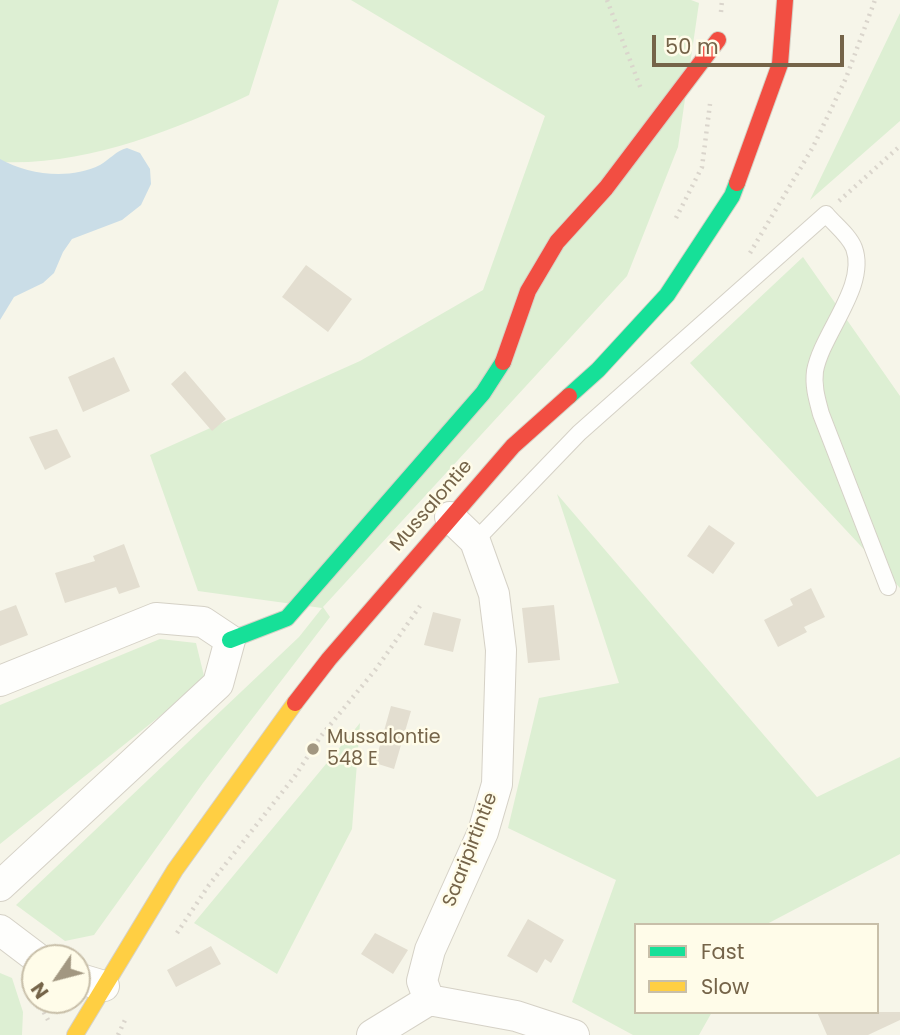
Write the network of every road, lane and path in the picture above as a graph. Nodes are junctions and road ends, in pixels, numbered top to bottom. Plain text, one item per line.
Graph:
1 (607, 0) edge
2 (785, 0) edge
3 (875, 0) edge
4 (718, 40) dead end
5 (712, 91) dead end
6 (649, 131) junction
7 (900, 146) edge
8 (825, 214) junction
9 (675, 222) dead end
10 (746, 260) dead end
11 (450, 517) junction
12 (475, 541) junction
13 (888, 587) dead end
14 (426, 598) dead end
15 (230, 640) junction
16 (0, 681) edge
17 (0, 886) edge
18 (0, 930) edge
19 (174, 937) dead end
20 (21, 946) edge
21 (91, 981) edge
22 (429, 1000) junction
23 (130, 1010) dead end
24 (81, 1014) edge
25 (75, 1035) edge
26 (118, 1035) edge
27 (372, 1035) edge
28 (574, 1035) edge

1 - 6 path
2 - 11 main road, Mussalontie
3 - 10 path
4 - 6 main road
5 - 9 path
6 - 15 main road
7 - 8 path
8 - 12 lane
8 - 13 lane
11 - 12 street, Saaripirtintie
11 - 21 main road, Mussalontie
12 - 22 street, Saaripirtintie
14 - 19 path
15 - 16 street
15 - 17 street
18 - 20 street
22 - 27 street
22 - 28 street
23 - 26 path
24 - 25 main road, Mussalontie

